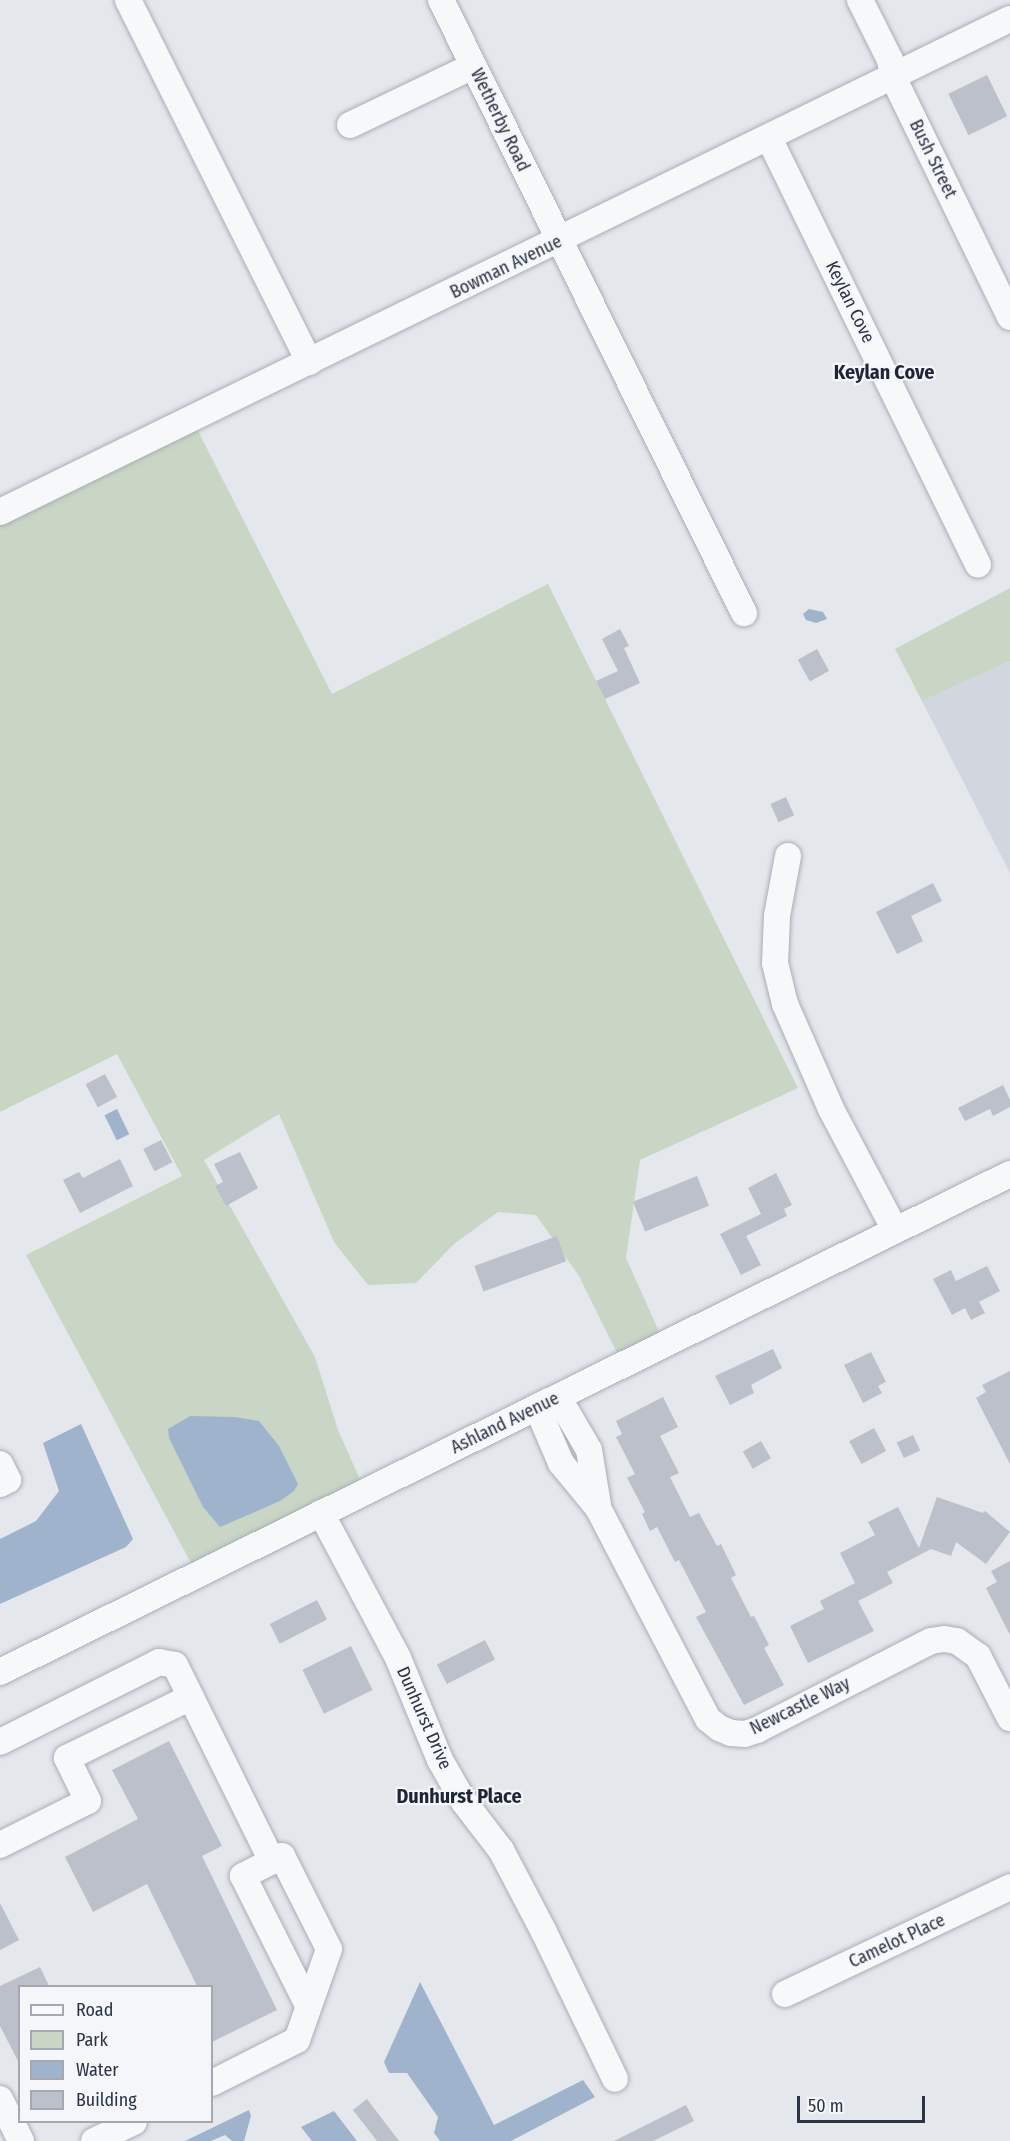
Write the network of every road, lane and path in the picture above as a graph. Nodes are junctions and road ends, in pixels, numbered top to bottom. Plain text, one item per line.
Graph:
1 (128, 0) edge
2 (441, 0) edge
3 (860, 0) edge
4 (1010, 19) edge
5 (473, 66) junction
6 (893, 76) junction
7 (350, 125) dead end
8 (769, 138) junction
9 (559, 241) junction
10 (1010, 317) edge
11 (309, 362) junction
12 (0, 512) edge
13 (978, 564) dead end
14 (744, 614) dead end
15 (788, 856) dead end
16 (1010, 1174) edge
17 (895, 1230) junction
18 (548, 1402) junction
19 (0, 1464) edge
20 (0, 1484) edge
21 (321, 1513) junction
22 (0, 1672) edge
23 (191, 1696) junction
24 (1010, 1718) edge
25 (0, 1742) edge
26 (0, 1845) edge
27 (272, 1861) junction
28 (1010, 1887) edge
29 (784, 1994) dead end
30 (308, 2005) junction
31 (615, 2079) dead end
32 (213, 2082) edge
33 (0, 2099) edge
34 (130, 2123) edge
35 (21, 2141) edge
36 (94, 2141) edge

1 - 11 street
2 - 5 street, Wetherby Road
3 - 6 street, Bush Street
4 - 6 street, Bowman Avenue
5 - 7 street
5 - 9 street, Wetherby Road
6 - 8 street, Bowman Avenue
6 - 10 street, Bush Street
8 - 9 street, Bowman Avenue
8 - 13 street, Keylan Cove
9 - 11 street, Bowman Avenue
9 - 14 street, Wetherby Road
11 - 12 street, Bowman Avenue
15 - 17 street
16 - 17 street, Ashland Avenue
17 - 18 street, Ashland Avenue
18 - 21 street, Ashland Avenue
18 - 24 street, Newcastle Way
19 - 20 street
21 - 22 street, Ashland Avenue
21 - 31 street, Dunhurst Drive
23 - 25 street
23 - 26 street
23 - 27 street
27 - 30 street
27 - 30 street
28 - 29 street, Camelot Place
30 - 32 street
33 - 35 street
34 - 36 street

